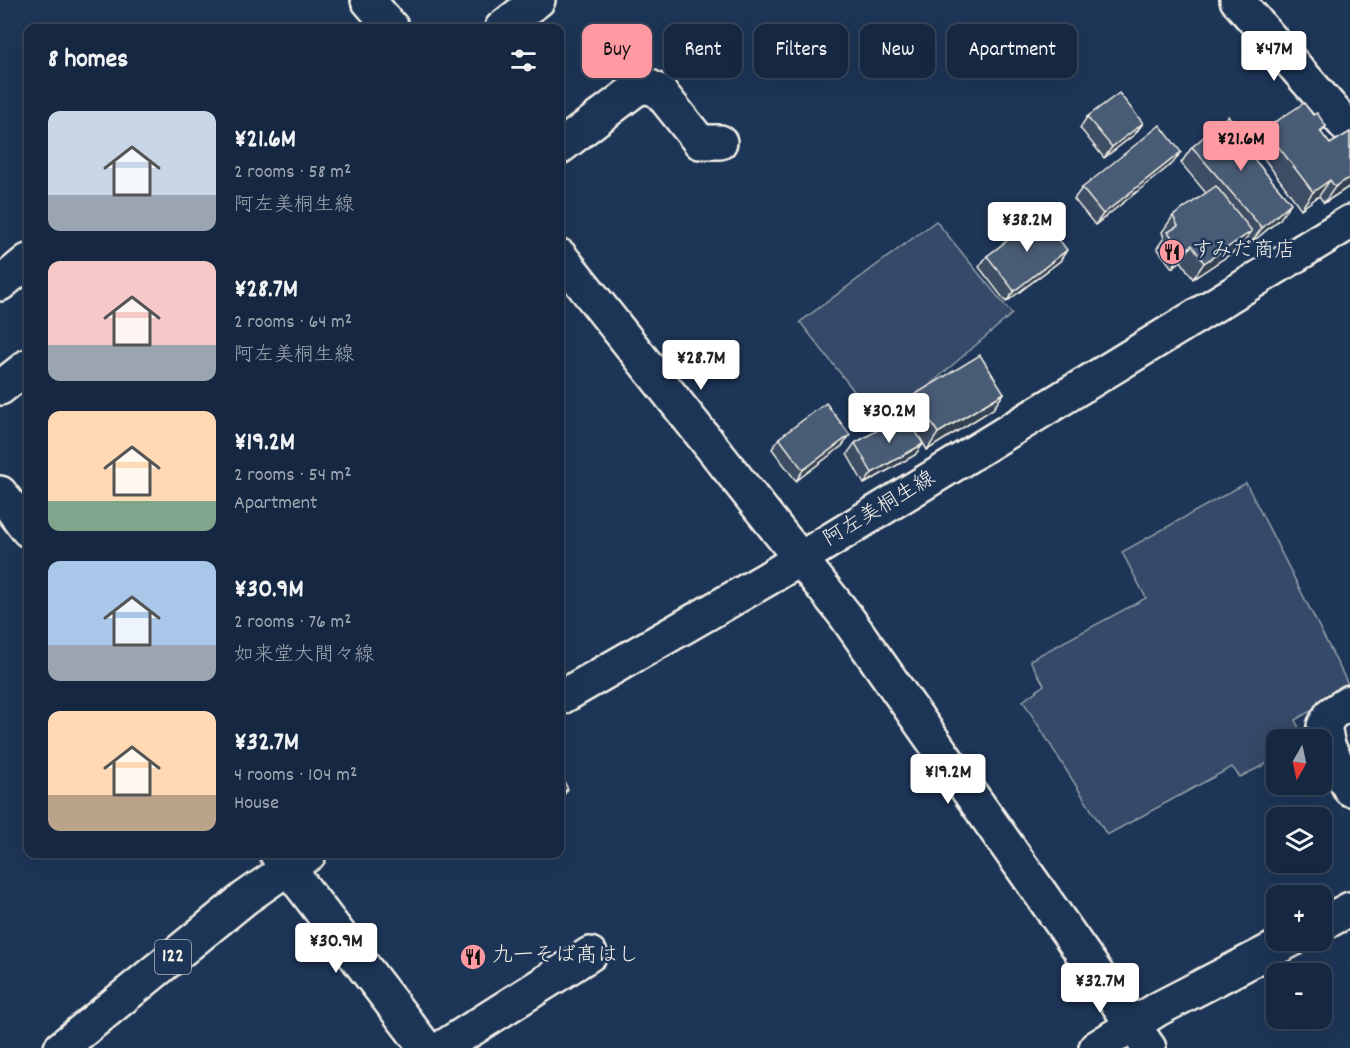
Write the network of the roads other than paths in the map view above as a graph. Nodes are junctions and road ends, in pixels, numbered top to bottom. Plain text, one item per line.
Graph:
1 (368, 0) edge
2 (538, 0) edge
3 (1237, 0) edge
4 (389, 24) edge
5 (507, 24) edge
6 (1350, 130) edge
7 (720, 142) dead end
8 (564, 144) edge
9 (1346, 232) edge
10 (564, 261) edge
11 (24, 264) edge
12 (0, 284) edge
13 (24, 369) edge
14 (0, 388) edge
15 (0, 494) edge
16 (24, 525) edge
17 (801, 558) junction
18 (564, 697) edge
19 (1350, 702) edge
20 (1350, 789) edge
21 (291, 858) edge
22 (1350, 909) edge
23 (1332, 919) edge
24 (1274, 951) edge
25 (590, 954) dead end
26 (1141, 1036) edge
27 (61, 1048) edge
28 (426, 1048) edge
29 (442, 1048) edge
30 (1096, 1048) edge

1 - 4 main road
2 - 5 main road
3 - 6 main road
7 - 8 main road
9 - 17 main road, 阿左美桐生線
10 - 17 main road
11 - 12 main road
13 - 14 main road
15 - 16 main road
17 - 18 main road, 阿左美桐生線
17 - 26 main road
19 - 20 main road
21 - 27 main road, 122
21 - 28 main road
22 - 23 main road
24 - 26 main road
25 - 29 main road
26 - 30 main road

